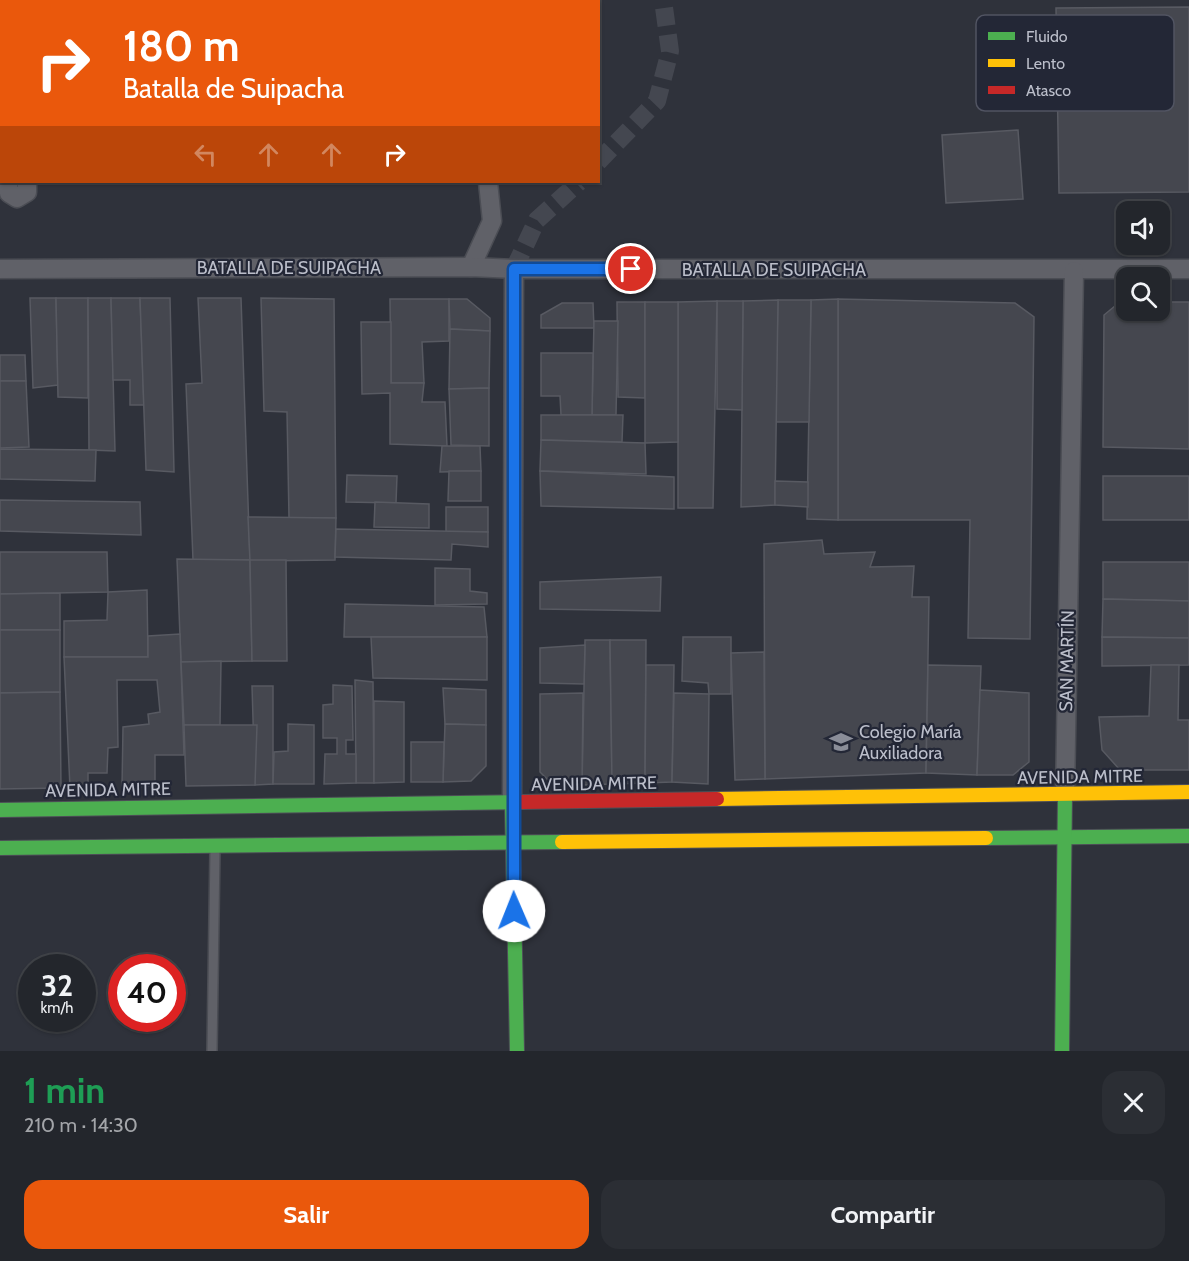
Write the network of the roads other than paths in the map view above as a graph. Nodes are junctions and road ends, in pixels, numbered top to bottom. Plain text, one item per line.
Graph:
1 (8, 183) edge
2 (27, 183) edge
3 (488, 183) edge
4 (471, 267) junction
5 (0, 269) edge
6 (514, 269) junction
7 (1189, 269) edge
8 (1074, 271) junction
9 (1189, 792) edge
10 (1065, 795) junction
11 (512, 803) junction
12 (0, 810) edge
13 (1189, 836) edge
14 (1064, 839) junction
15 (512, 841) junction
16 (215, 845) junction
17 (0, 848) edge
18 (212, 1051) edge
19 (517, 1051) edge
20 (1062, 1051) edge

1 - 2 street
3 - 4 street
4 - 5 street, BATALLA DE SUIPACHA
4 - 6 street, BATALLA DE SUIPACHA
6 - 8 street, BATALLA DE SUIPACHA
6 - 11 street
7 - 8 street, BATALLA DE SUIPACHA
8 - 10 street, SAN MARTÍN
9 - 10 main road, AVENIDA MITRE
10 - 11 main road, AVENIDA MITRE
10 - 14 main road, SAN MARTÍN
11 - 12 main road, AVENIDA MITRE
11 - 15 main road
13 - 14 main road
14 - 15 main road
14 - 20 main road, SAN MARTÍN
15 - 16 main road
15 - 19 main road
16 - 17 main road
16 - 18 lane

